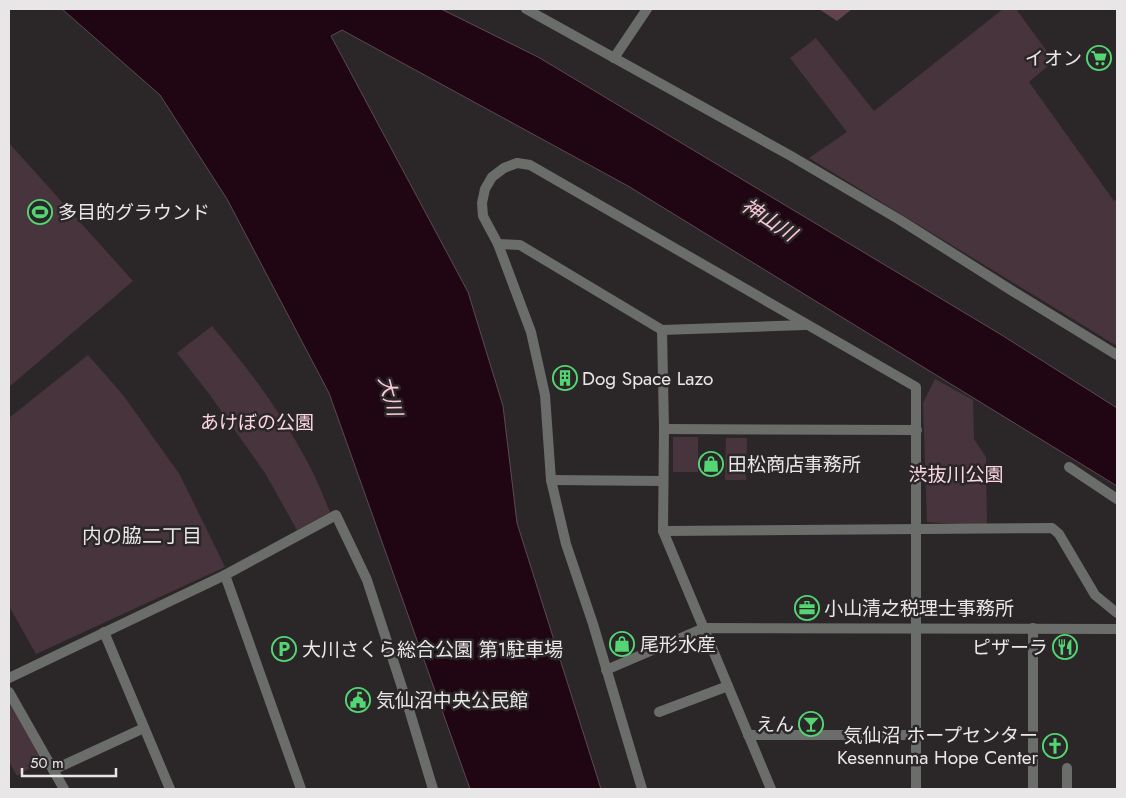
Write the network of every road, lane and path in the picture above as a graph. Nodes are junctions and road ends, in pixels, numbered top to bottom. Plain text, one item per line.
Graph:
1 (526, 9) edge
2 (647, 9) edge
3 (614, 58) junction
4 (498, 244) junction
5 (806, 325) junction
6 (662, 330) junction
7 (1117, 355) edge
8 (664, 429) junction
9 (917, 430) junction
10 (1070, 467) dead end
11 (551, 480) junction
12 (663, 481) junction
13 (1117, 499) edge
14 (917, 529) junction
15 (663, 530) junction
16 (225, 575) junction
17 (1117, 612) edge
18 (704, 628) junction
19 (916, 628) junction
20 (1033, 628) junction
21 (1117, 628) edge
22 (104, 632) junction
23 (606, 670) junction
24 (9, 678) edge
25 (728, 686) junction
26 (9, 692) edge
27 (658, 712) dead end
28 (144, 728) junction
29 (748, 734) junction
30 (916, 735) junction
31 (1067, 768) dead end
32 (53, 770) junction
33 (64, 789) edge
34 (170, 789) edge
35 (301, 789) edge
36 (433, 789) edge
37 (642, 789) edge
38 (771, 789) edge
39 (916, 789) edge
40 (1033, 789) edge
41 (1067, 789) edge

1 - 3 street
2 - 3 street
3 - 7 street
4 - 5 street
4 - 6 street
4 - 11 street
5 - 6 street
5 - 9 street
6 - 8 street
8 - 9 street
8 - 12 street
9 - 14 street
10 - 13 street
11 - 12 street
11 - 23 street
12 - 15 street
14 - 15 street
14 - 17 street
14 - 19 street
15 - 18 street
16 - 22 street
16 - 35 street
16 - 36 street
18 - 19 street
18 - 23 street
18 - 25 street
19 - 20 street
19 - 30 street
20 - 21 street
20 - 40 street
22 - 24 street
22 - 28 street
23 - 37 street
25 - 27 street
25 - 29 street
26 - 32 street
28 - 32 street
28 - 34 street
29 - 30 street
29 - 38 street
30 - 39 street
31 - 41 street
32 - 33 street

